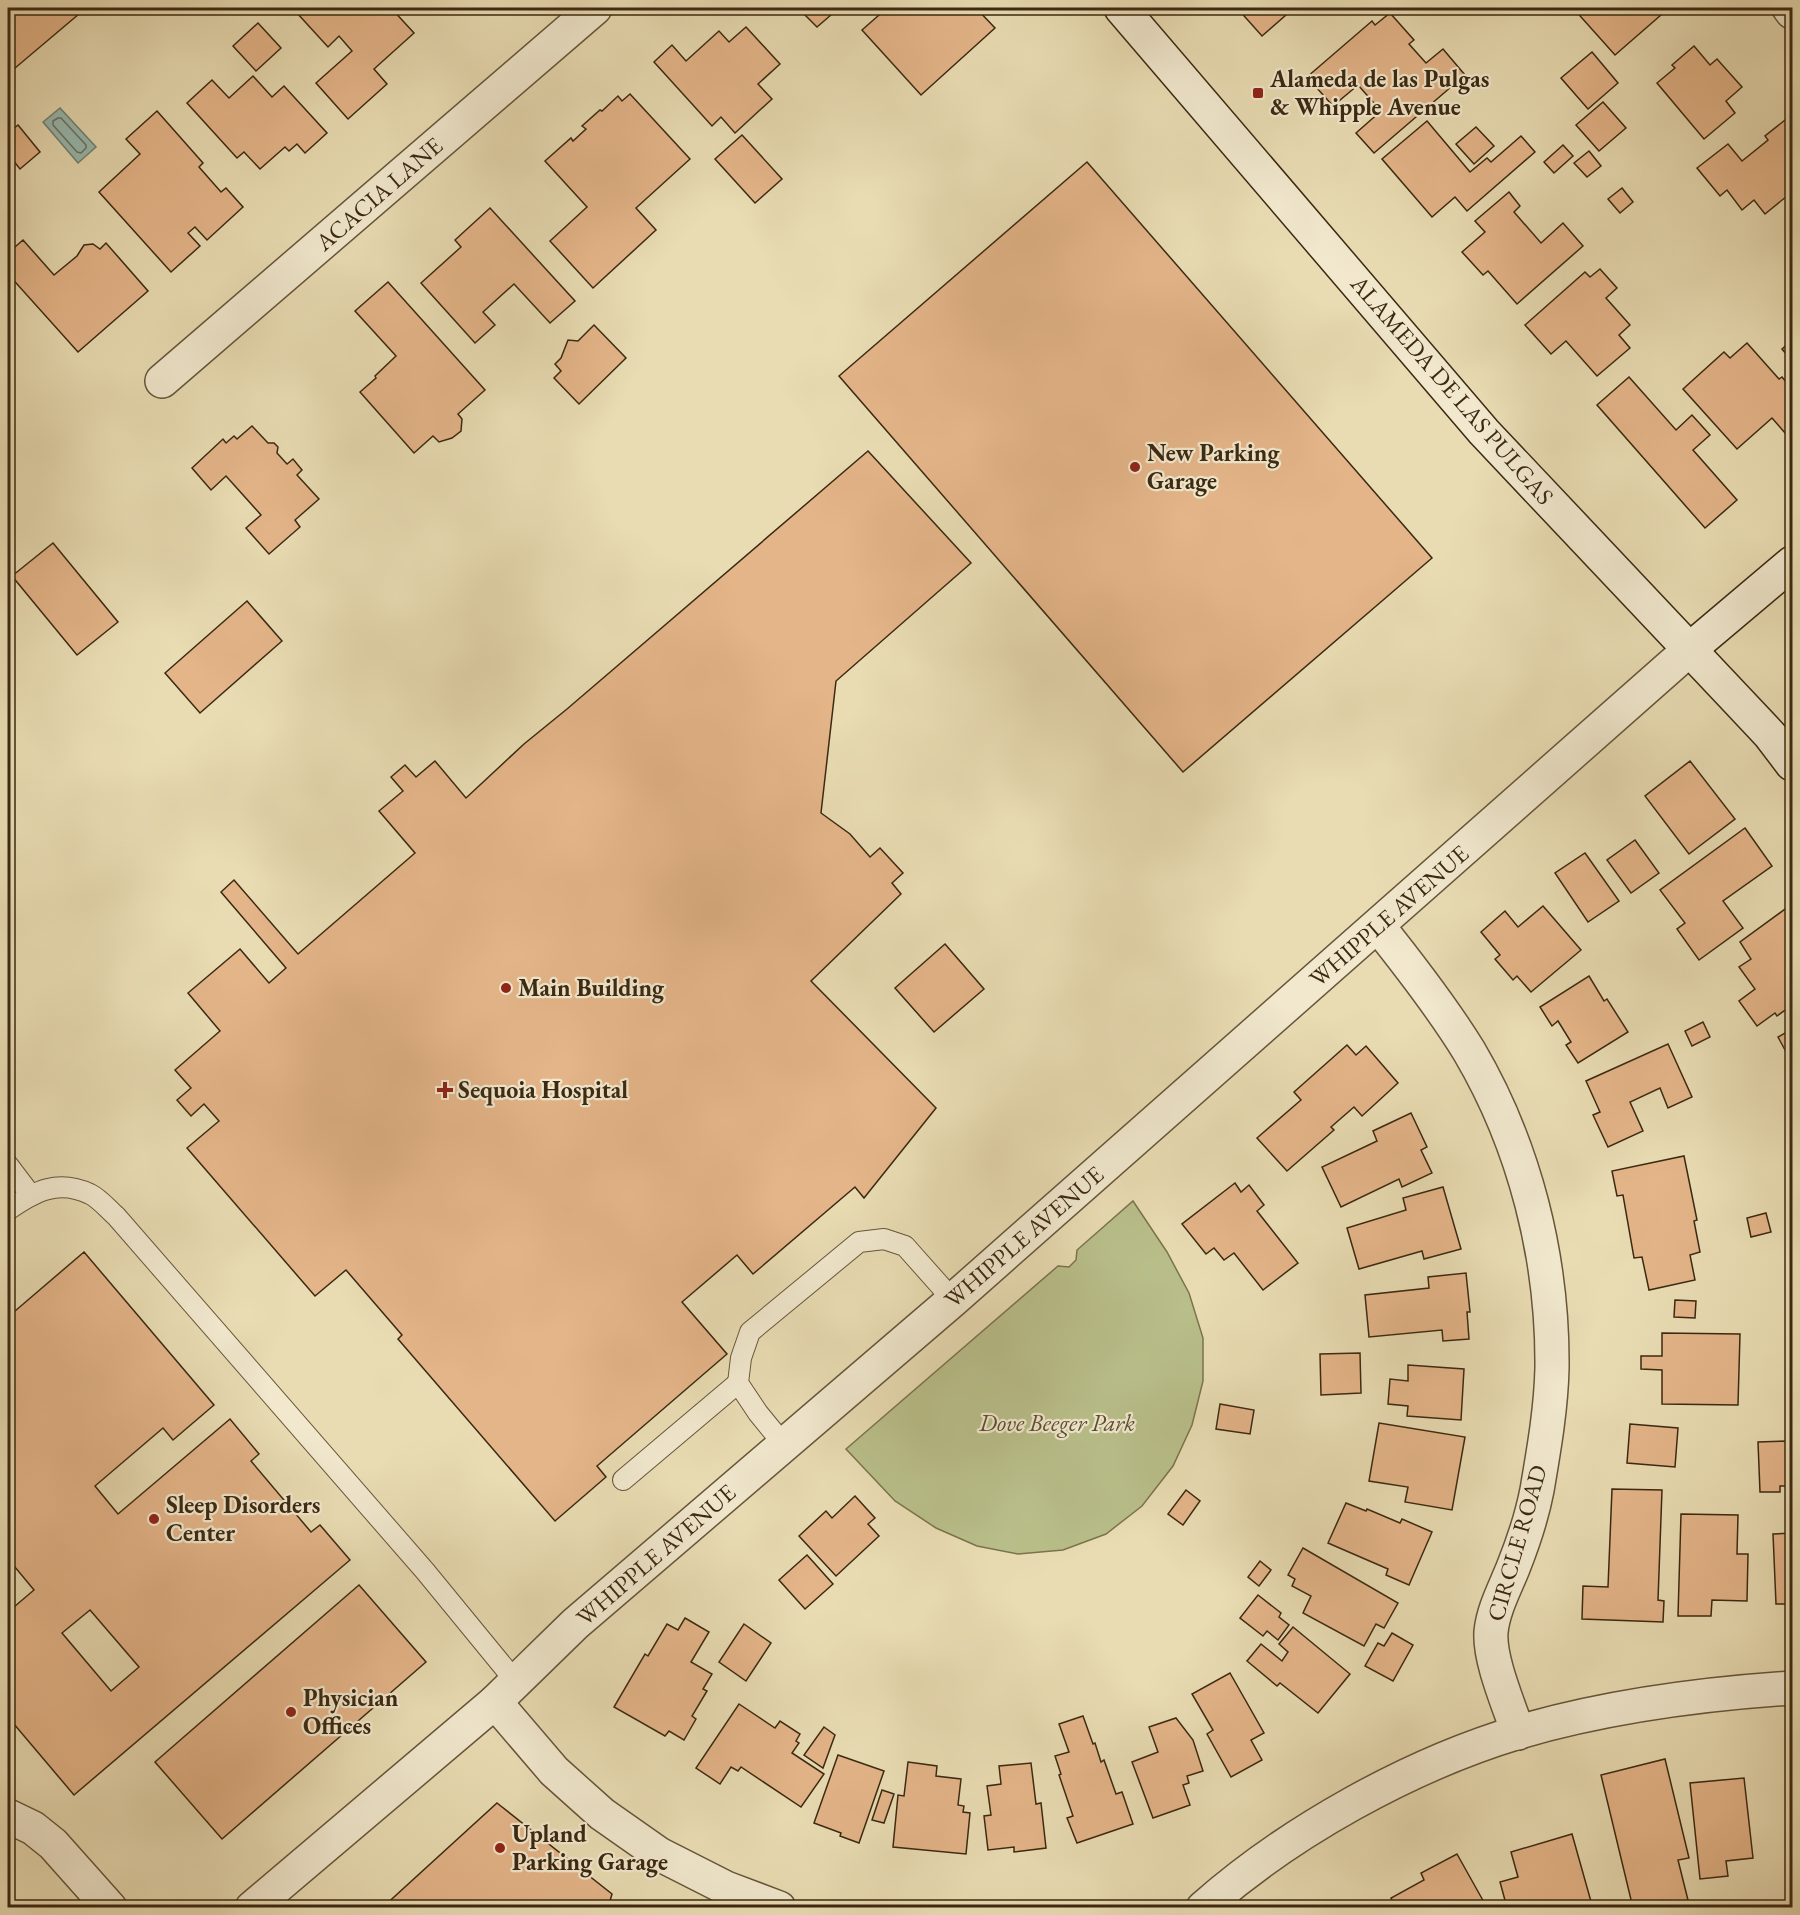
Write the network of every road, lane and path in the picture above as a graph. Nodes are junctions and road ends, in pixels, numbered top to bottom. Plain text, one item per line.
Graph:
1 (595, 8) edge
2 (1121, 8) edge
3 (1789, 8) edge
4 (1792, 12) edge
5 (162, 381) dead end
6 (1792, 563) edge
7 (1689, 650) junction
8 (1792, 764) edge
9 (1378, 926) junction
10 (8, 1165) edge
11 (30, 1194) junction
12 (8, 1210) edge
13 (953, 1300) junction
14 (738, 1383) junction
15 (785, 1446) junction
16 (623, 1480) dead end
17 (1792, 1688) edge
18 (505, 1692) junction
19 (1518, 1733) junction
20 (8, 1816) edge
21 (110, 1908) edge
22 (252, 1908) edge
23 (779, 1908) edge
24 (1203, 1908) edge

1 - 5 street, ACACIA LANE
2 - 7 street, ALAMEDA DE LAS PULGAS
3 - 4 street
6 - 7 street, WHIPPLE AVENUE
7 - 8 street, ALAMEDA DE LAS PULGAS
7 - 9 street, WHIPPLE AVENUE
9 - 13 street, WHIPPLE AVENUE
9 - 19 street, CIRCLE ROAD
10 - 11 lane
11 - 12 lane
11 - 18 lane
13 - 14 lane
13 - 15 street, WHIPPLE AVENUE
14 - 15 lane
14 - 16 lane
15 - 18 street, WHIPPLE AVENUE
17 - 19 street
18 - 22 street, WHIPPLE AVENUE
18 - 23 street
19 - 24 street
20 - 21 street

